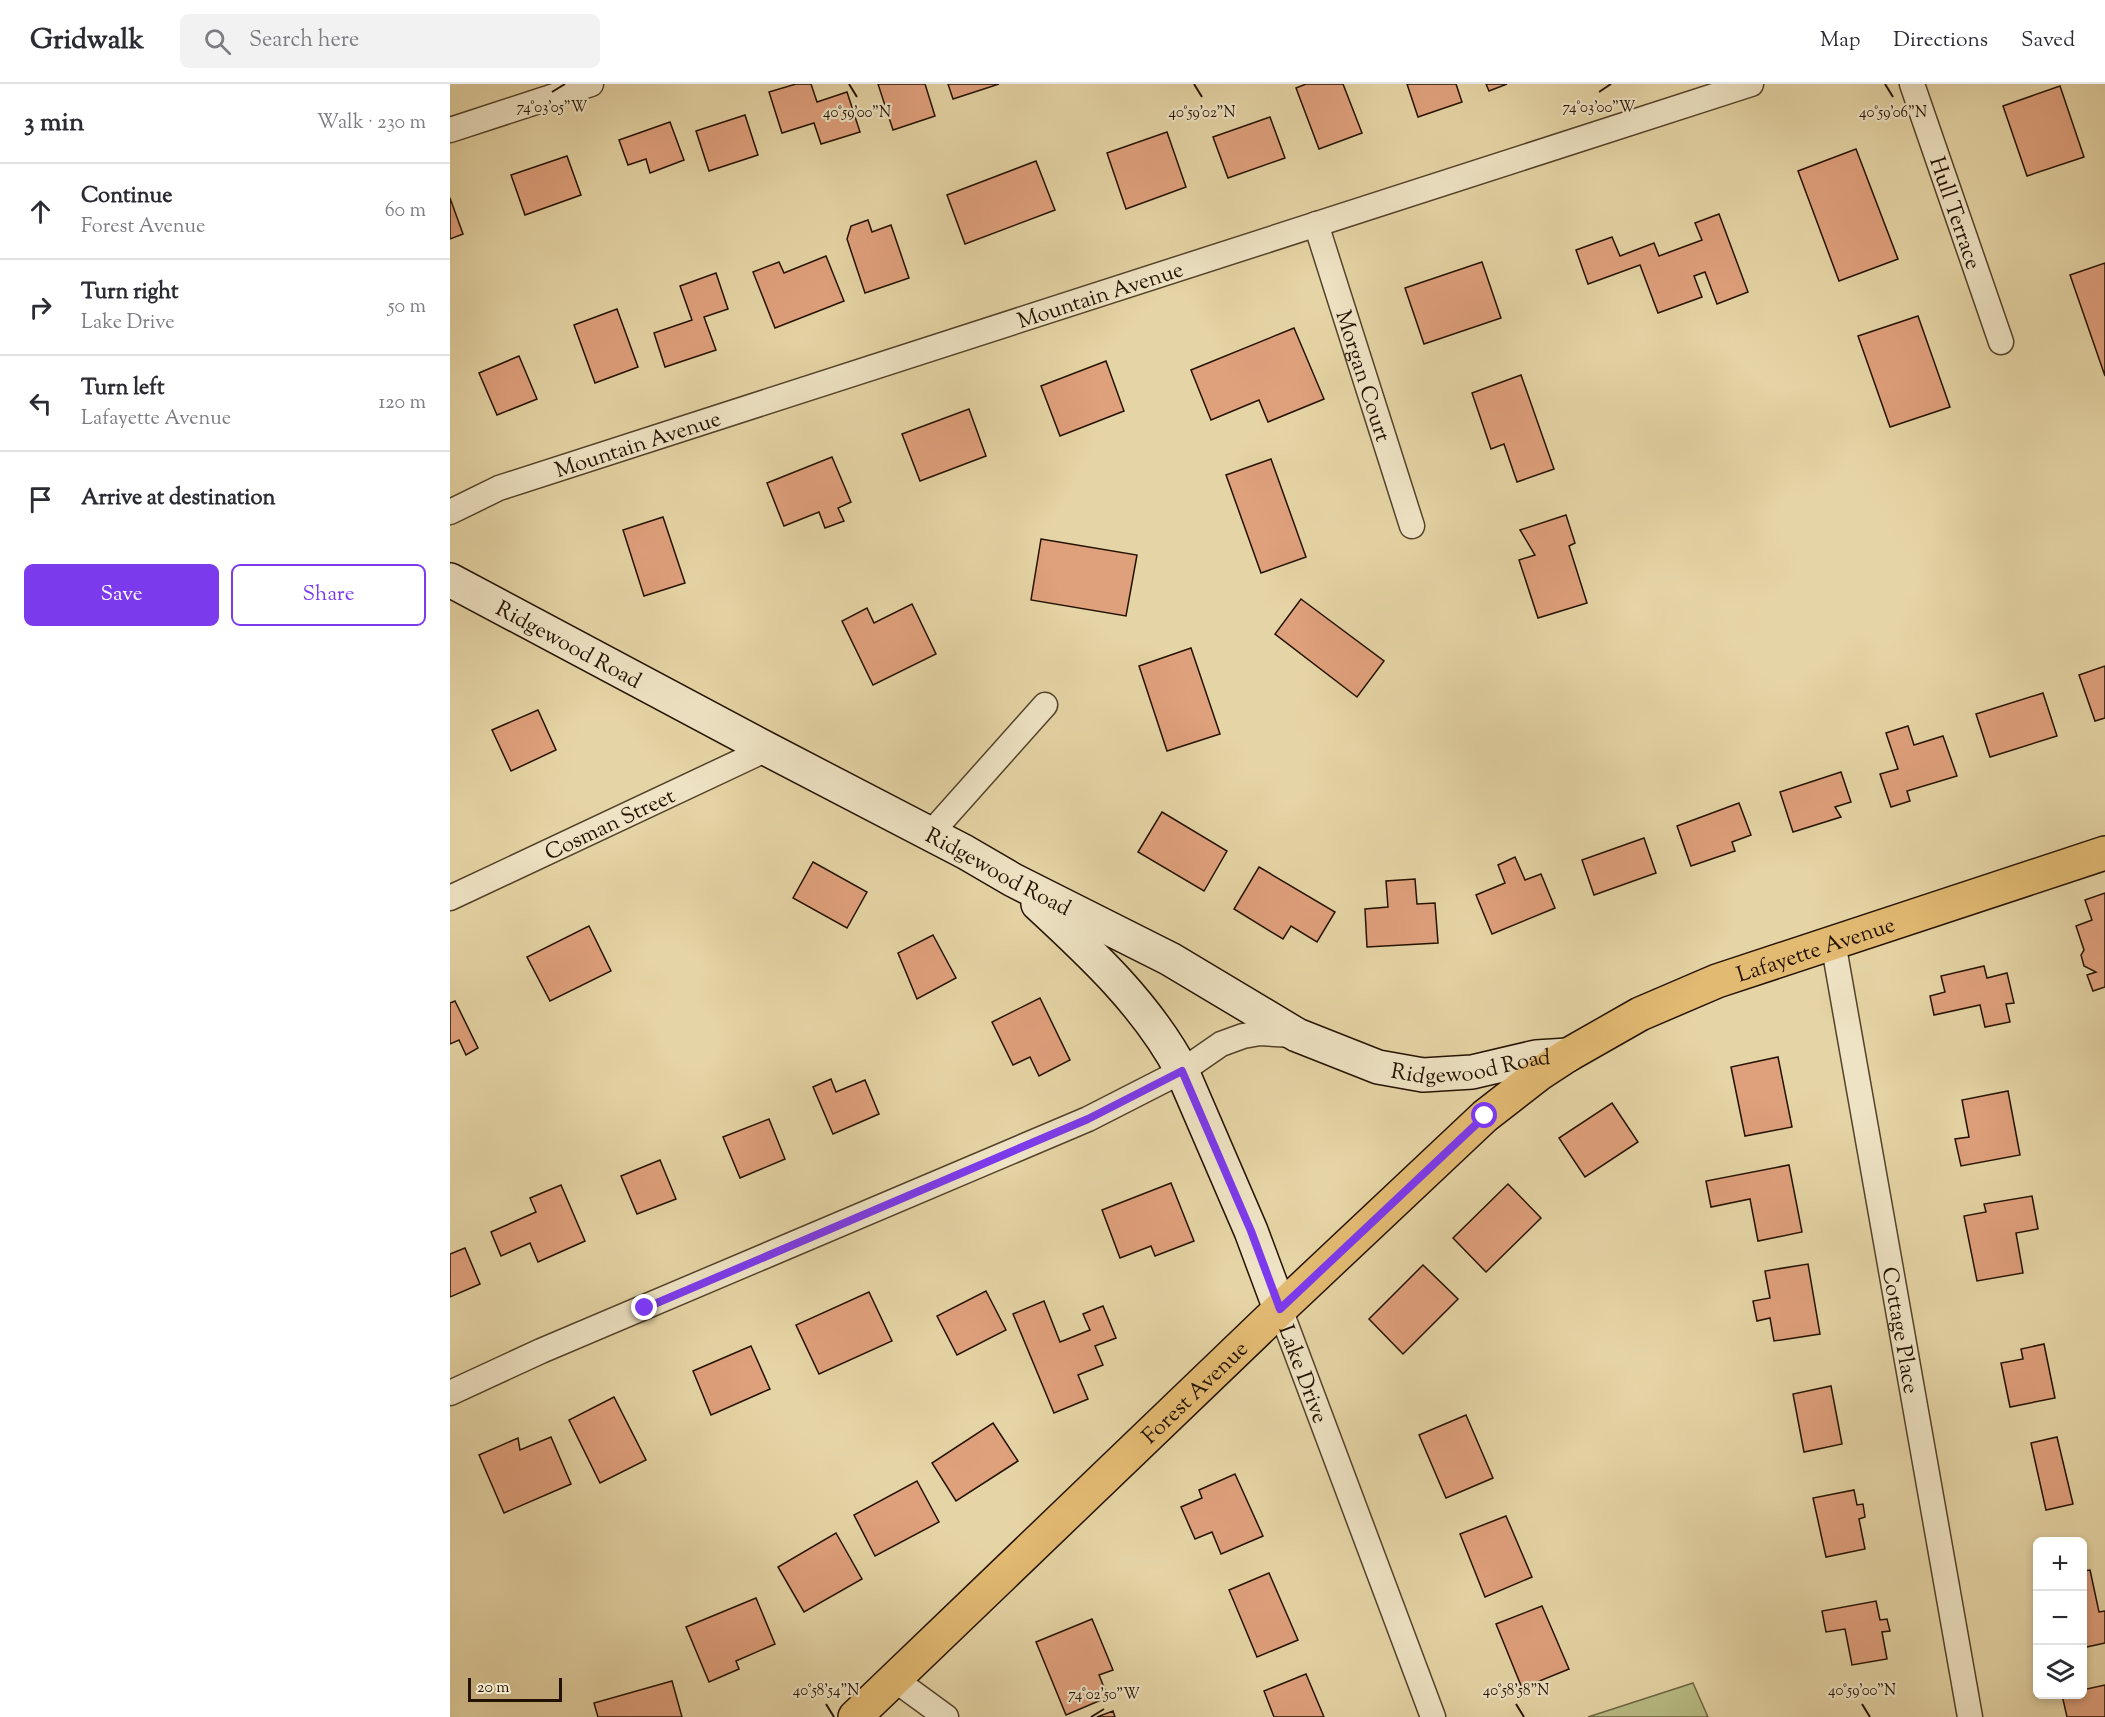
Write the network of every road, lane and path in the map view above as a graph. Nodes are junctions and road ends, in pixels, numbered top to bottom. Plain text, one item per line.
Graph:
1 (591, 84) edge
2 (1751, 84) edge
3 (1911, 84) edge
4 (450, 130) edge
5 (1316, 224) junction
6 (2001, 342) dead end
7 (450, 512) edge
8 (1412, 526) dead end
9 (450, 580) edge
10 (1045, 705) dead end
11 (767, 749) junction
12 (930, 834) junction
13 (2105, 853) edge
14 (1013, 880) junction
15 (450, 898) edge
16 (1833, 942) junction
17 (1297, 1035) junction
18 (1568, 1055) junction
19 (1182, 1071) junction
20 (1539, 1074) joint
21 (1280, 1309) junction
22 (450, 1393) edge
23 (894, 1679) junction
24 (855, 1717) edge
25 (946, 1717) edge
26 (1433, 1717) edge
27 (1970, 1717) edge

1 - 4 street
2 - 5 street, Mountain Avenue
3 - 6 street, Hull Terrace
5 - 7 street, Mountain Avenue
5 - 8 street, Morgan Court
9 - 11 main road, Ridgewood Road
10 - 12 street
11 - 12 main road, Ridgewood Road
11 - 15 street, Cosman Street
12 - 14 main road, Ridgewood Road
13 - 16 main road, Lafayette Avenue
14 - 17 main road, Ridgewood Road
14 - 19 main road, Lake Drive
16 - 18 main road, Lafayette Avenue
16 - 27 street, Cottage Place
17 - 18 main road, Ridgewood Road
17 - 19 street
18 - 20 main road, Lafayette Avenue
19 - 21 main road, Lake Drive
19 - 22 street
20 - 21 main road, Forest Avenue
21 - 23 main road, Forest Avenue
21 - 26 street, Lake Drive
23 - 24 main road, Forest Avenue
23 - 25 street

